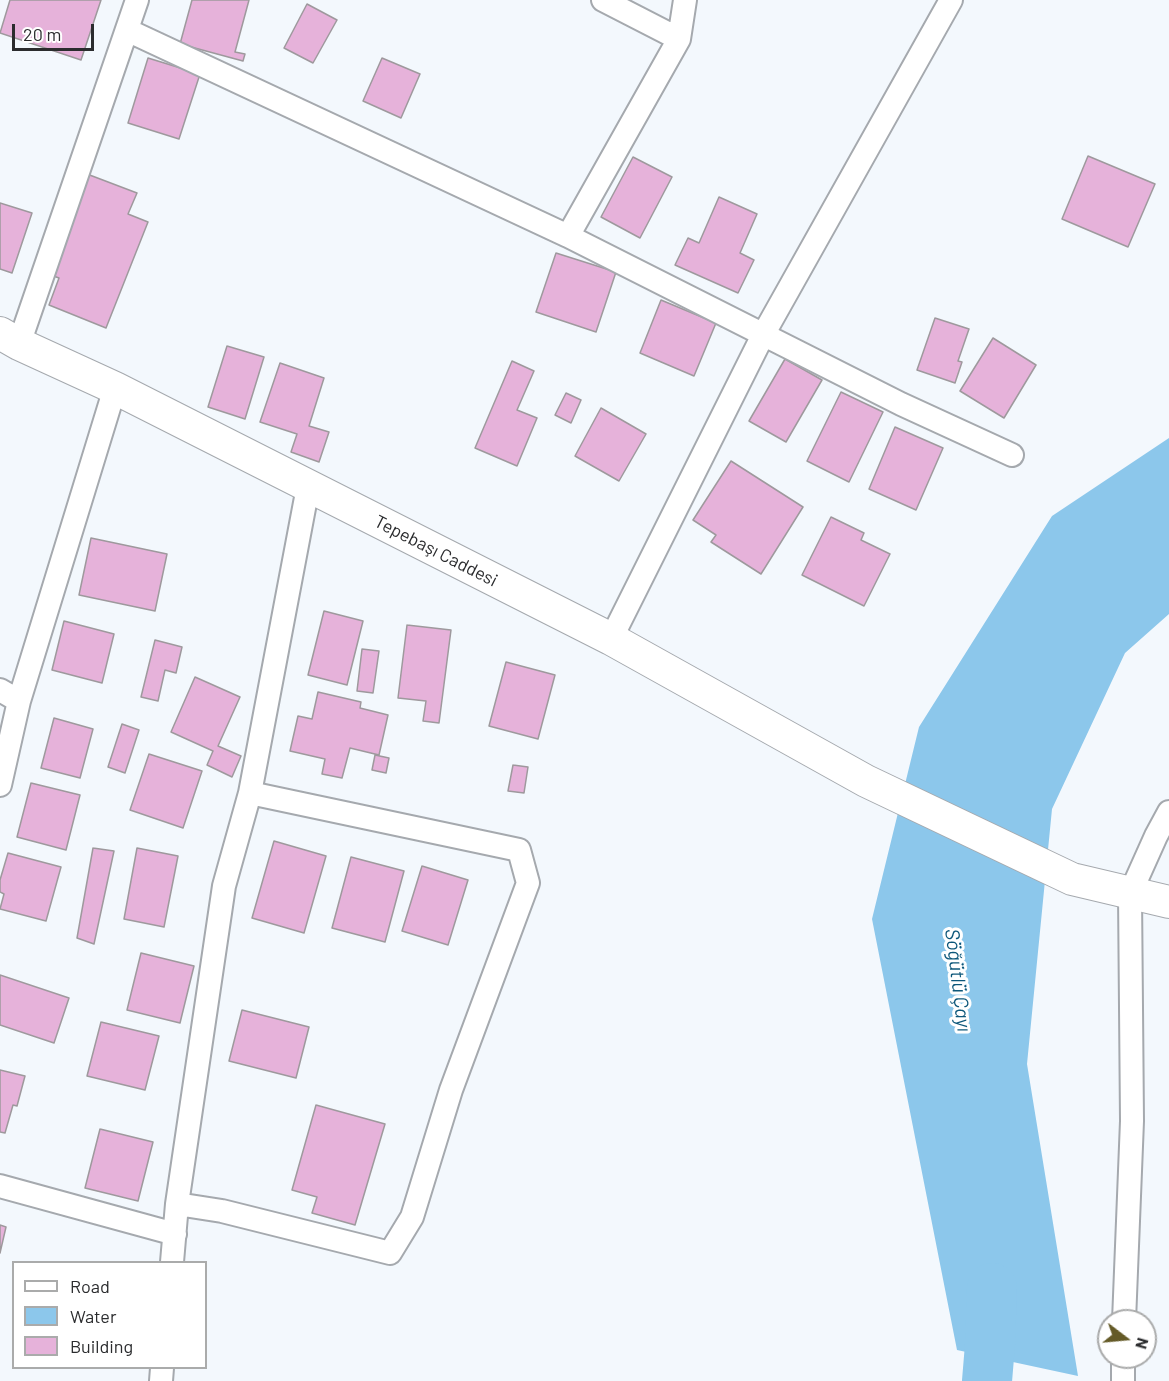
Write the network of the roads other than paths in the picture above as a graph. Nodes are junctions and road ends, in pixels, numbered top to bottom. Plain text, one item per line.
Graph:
1 (137, 0) edge
2 (603, 0) edge
3 (952, 0) edge
4 (683, 1) edge
5 (127, 30) junction
6 (679, 39) junction
7 (568, 236) junction
8 (763, 334) junction
9 (10, 338) edge
10 (115, 388) junction
11 (1012, 455) dead end
12 (308, 487) junction
13 (611, 639) junction
14 (9, 696) edge
15 (0, 785) edge
16 (250, 793) junction
17 (1169, 812) edge
18 (1130, 894) junction
19 (1169, 902) edge
20 (0, 1186) edge
21 (177, 1204) junction
22 (175, 1234) junction
23 (172, 1261) edge
24 (1124, 1309) edge

1 - 5 street
2 - 6 street
3 - 8 street
4 - 6 street
5 - 7 street
5 - 9 street
6 - 7 street
7 - 8 street
8 - 11 street
8 - 13 street
9 - 10 main road, Tepebaşı Caddesi
10 - 12 main road, Tepebaşı Caddesi
10 - 14 street
12 - 13 main road, Tepebaşı Caddesi
12 - 16 street
13 - 18 main road, Tepebaşı Caddesi
14 - 15 street
16 - 21 street
16 - 21 street
17 - 18 street
18 - 19 main road, Tepebaşı Caddesi
18 - 24 street
20 - 22 street
21 - 22 street
22 - 23 street

